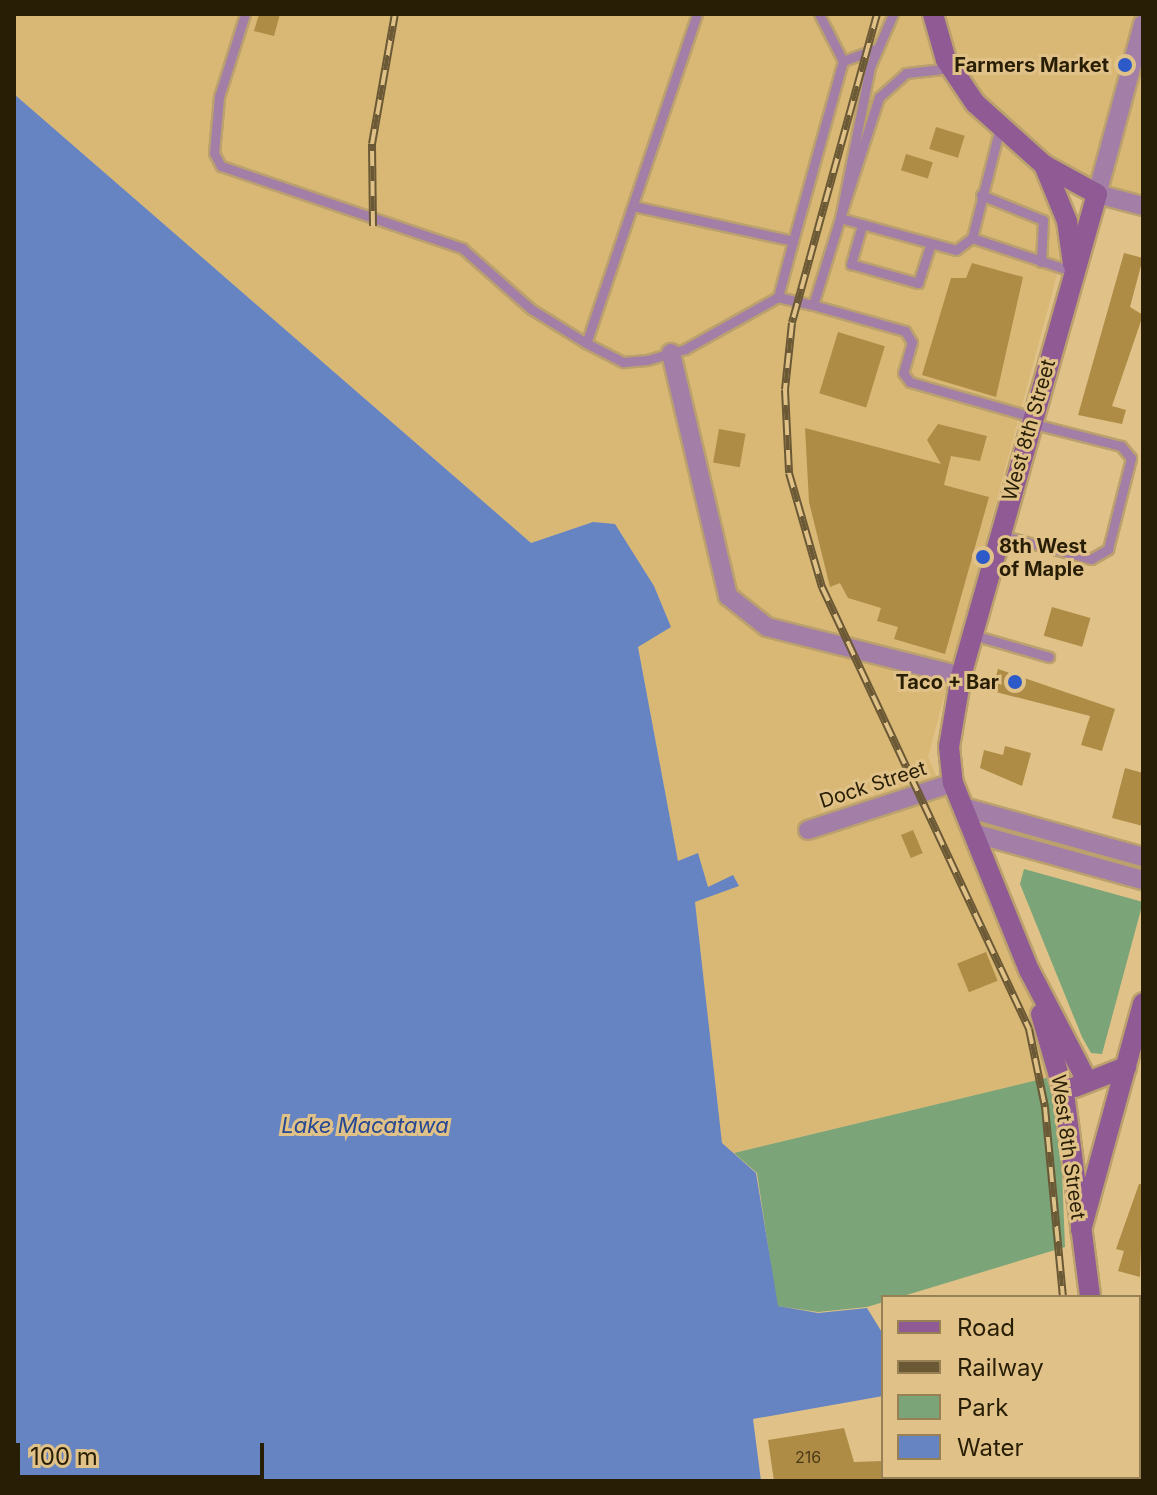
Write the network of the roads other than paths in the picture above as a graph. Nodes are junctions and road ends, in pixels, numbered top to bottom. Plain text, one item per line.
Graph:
1 (245, 14) edge
2 (697, 14) edge
3 (819, 14) edge
4 (893, 14) edge
5 (933, 14) edge
6 (1143, 24) edge
7 (876, 49) junction
8 (843, 61) junction
9 (951, 68) junction
10 (1000, 127) junction
11 (1044, 165) junction
12 (1097, 194) junction
13 (981, 195) junction
14 (633, 206) junction
15 (1143, 206) edge
16 (840, 218) junction
17 (862, 225) junction
18 (972, 238) junction
19 (793, 241) junction
20 (930, 246) junction
21 (1041, 262) junction
22 (1074, 272) junction
23 (778, 297) junction
24 (813, 305) junction
25 (586, 343) junction
26 (671, 353) junction
27 (1032, 420) junction
28 (1000, 535) junction
29 (973, 635) junction
30 (1049, 657) dead end
31 (961, 676) junction
32 (953, 783) junction
33 (963, 807) junction
34 (808, 830) dead end
35 (973, 833) junction
36 (1143, 857) edge
37 (1143, 880) edge
38 (1029, 970) junction
39 (1143, 1003) edge
40 (1126, 1067) junction
41 (1087, 1081) junction
42 (1064, 1093) junction
43 (1080, 1231) junction
44 (1090, 1295) edge

1 - 25 lane
2 - 14 lane
3 - 8 lane
4 - 7 lane
5 - 9 street
6 - 12 street, West 8th Street
7 - 8 lane
7 - 16 lane
8 - 19 lane
9 - 10 street
9 - 16 lane
10 - 11 street
10 - 13 lane
11 - 12 street
11 - 22 street
12 - 15 street
12 - 22 street, West 8th Street
13 - 18 lane
13 - 21 lane
14 - 19 lane
14 - 25 lane
16 - 17 lane
16 - 24 lane
17 - 20 lane
17 - 20 lane
18 - 20 lane
18 - 21 lane
19 - 23 lane
21 - 22 lane
22 - 27 street, West 8th Street
23 - 24 lane
23 - 26 lane
24 - 27 lane
25 - 26 lane
26 - 31 street
27 - 28 street, West 8th Street
27 - 28 lane
28 - 29 street, West 8th Street
29 - 30 lane
29 - 31 street, West 8th Street
31 - 32 street, West 8th Street
32 - 33 street, West 8th Street
32 - 34 street, Dock Street
33 - 35 street, West 8th Street
33 - 36 street
35 - 37 street
35 - 38 street, West 8th Street
38 - 41 street, West 8th Street
38 - 42 street, West 8th Street
39 - 40 street
40 - 41 street
40 - 43 street
41 - 42 street
42 - 43 street, West 8th Street
43 - 44 street, West 8th Street

